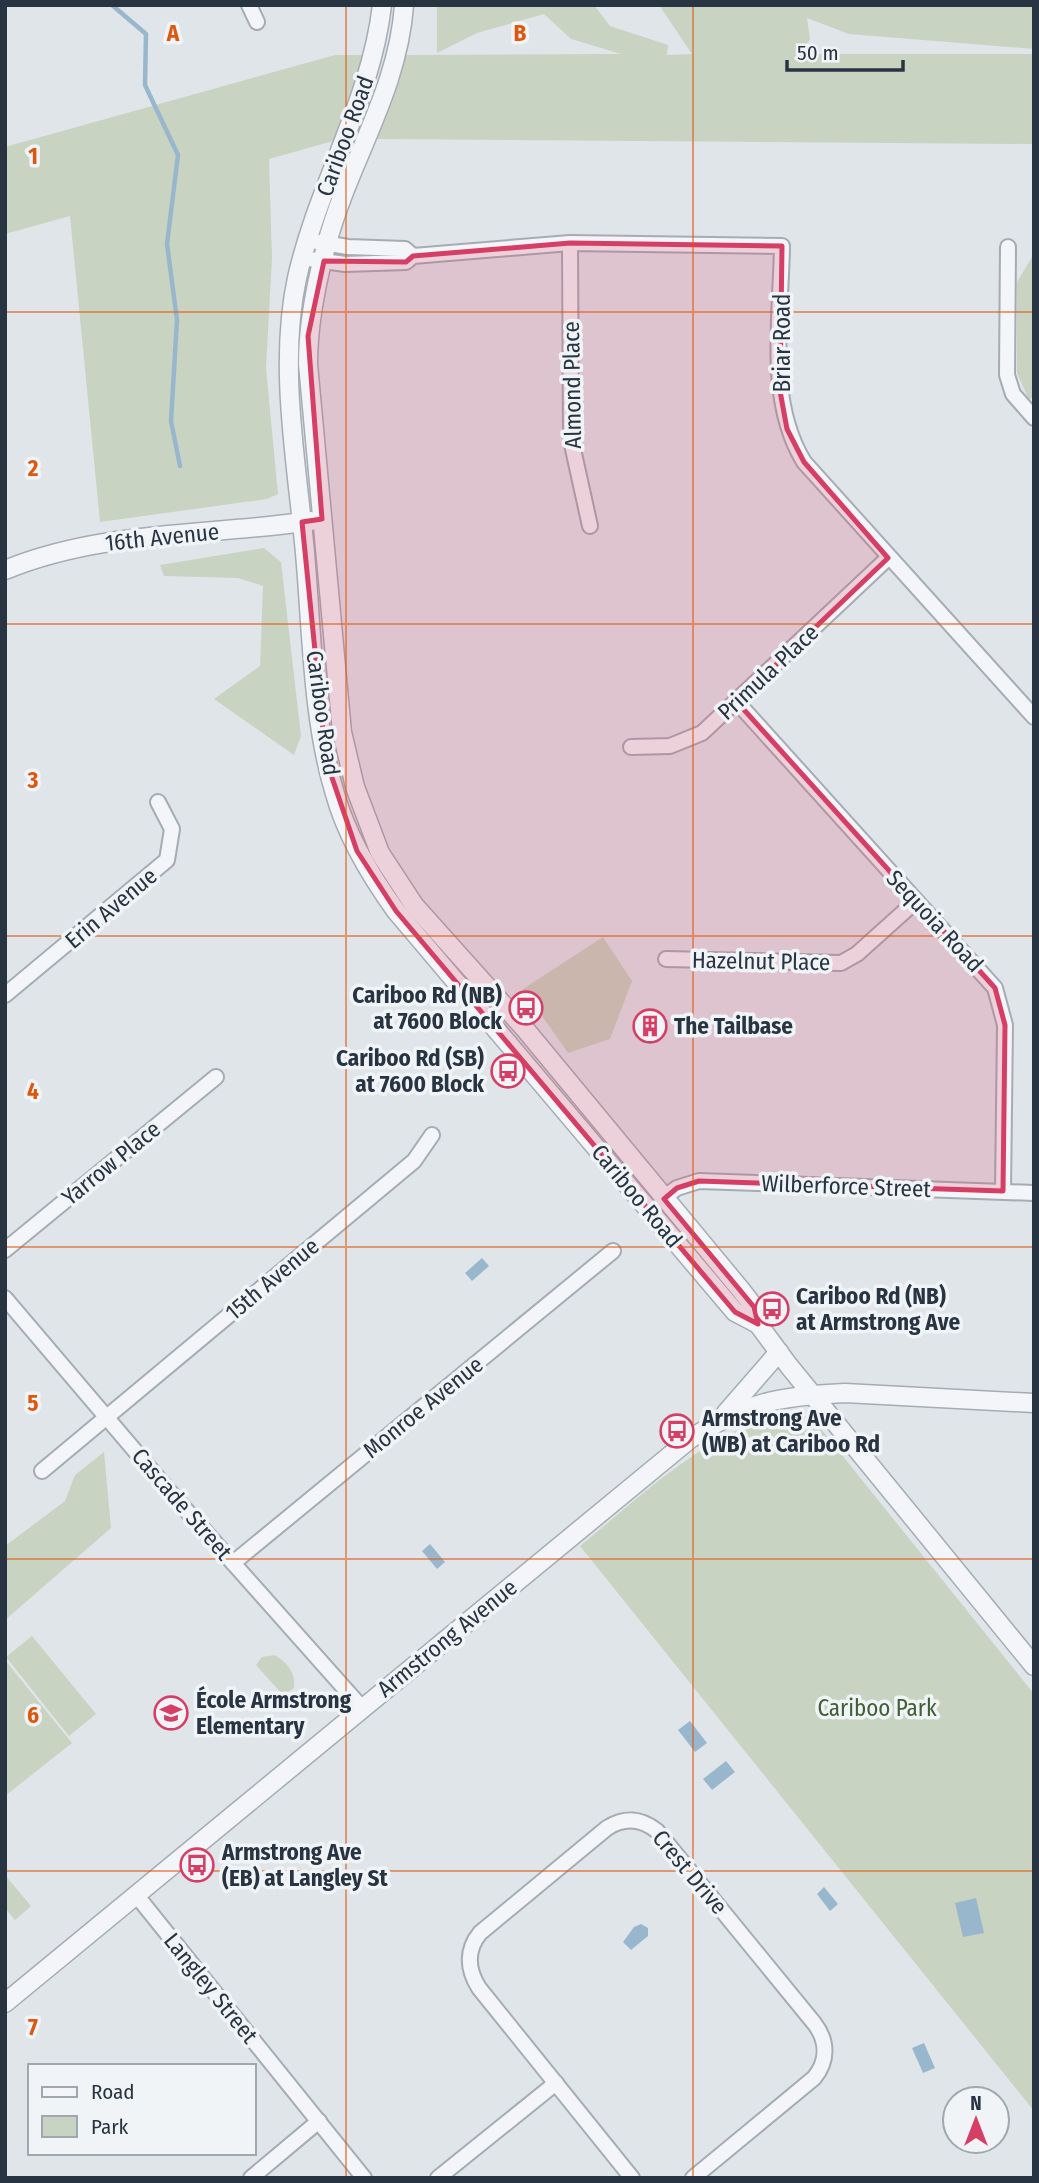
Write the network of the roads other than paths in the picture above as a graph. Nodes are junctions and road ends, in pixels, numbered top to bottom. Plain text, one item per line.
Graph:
1 (249, 5) edge
2 (382, 5) edge
3 (404, 5) edge
4 (257, 22) dead end
5 (327, 243) junction
6 (570, 243) junction
7 (1008, 247) dead end
8 (304, 249) junction
9 (413, 256) junction
10 (324, 261) junction
11 (1034, 418) edge
12 (322, 519) junction
13 (302, 522) junction
14 (590, 526) dead end
15 (888, 558) junction
16 (5, 570) edge
17 (737, 702) junction
18 (1034, 717) edge
19 (631, 747) dead end
20 (158, 802) dead end
21 (916, 901) junction
22 (666, 960) dead end
23 (5, 995) edge
24 (216, 1077) dead end
25 (432, 1135) dead end
26 (1003, 1192) junction
27 (1034, 1193) edge
28 (663, 1198) junction
29 (5, 1250) edge
30 (613, 1251) dead end
31 (5, 1298) edge
32 (758, 1324) junction
33 (779, 1352) junction
34 (813, 1395) junction
35 (1034, 1403) edge
36 (107, 1418) junction
37 (722, 1418) junction
38 (42, 1471) dead end
39 (233, 1563) junction
40 (1034, 1665) edge
41 (362, 1708) junction
42 (137, 1896) junction
43 (5, 2003) edge
44 (556, 2083) junction
45 (319, 2122) junction
46 (251, 2178) edge
47 (364, 2178) edge
48 (438, 2178) edge
49 (632, 2178) edge
50 (693, 2178) edge

1 - 4 street
2 - 8 street, Cariboo Road
3 - 5 street, Cariboo Road
5 - 8 street, Briar Road
5 - 9 street, Briar Road
5 - 10 street, Cariboo Road
6 - 9 street, Briar Road
6 - 14 street, Almond Place
6 - 15 street, Briar Road
7 - 11 street
8 - 10 street, Briar Road
8 - 13 street, Cariboo Road
9 - 10 street, Briar Road
10 - 12 street, Cariboo Road
12 - 13 street, 16th Avenue
12 - 28 street, Cariboo Road
13 - 16 street, 16th Avenue
13 - 32 street, Cariboo Road
15 - 17 street, Primula Place
15 - 18 street, Briar Road
17 - 19 street, Primula Place
17 - 21 street, Sequoia Road
20 - 23 street, Erin Avenue
21 - 22 street, Hazelnut Place
21 - 26 street, Sequoia Road
24 - 29 street, Yarrow Place
25 - 36 street, 15th Avenue
26 - 27 street, Wilberforce Street
26 - 28 street, Wilberforce Street
28 - 32 street, Cariboo Road
30 - 39 street, Monroe Avenue
31 - 36 street, Cascade Street
32 - 33 street, Cariboo Road
33 - 34 street, Cariboo Road
33 - 37 street
34 - 35 street, Armstrong Avenue
34 - 37 street, Armstrong Avenue
34 - 40 street, Cariboo Road
36 - 38 street, 15th Avenue
36 - 39 street, Cascade Street
37 - 41 street, Armstrong Avenue
39 - 41 street, Cascade Street
41 - 42 street, Armstrong Avenue
42 - 43 street, Armstrong Avenue
42 - 45 street, Langley Street
44 - 48 street
44 - 49 street, Crest Drive
44 - 50 street, Crest Drive
45 - 46 street
45 - 47 street, Langley Street

